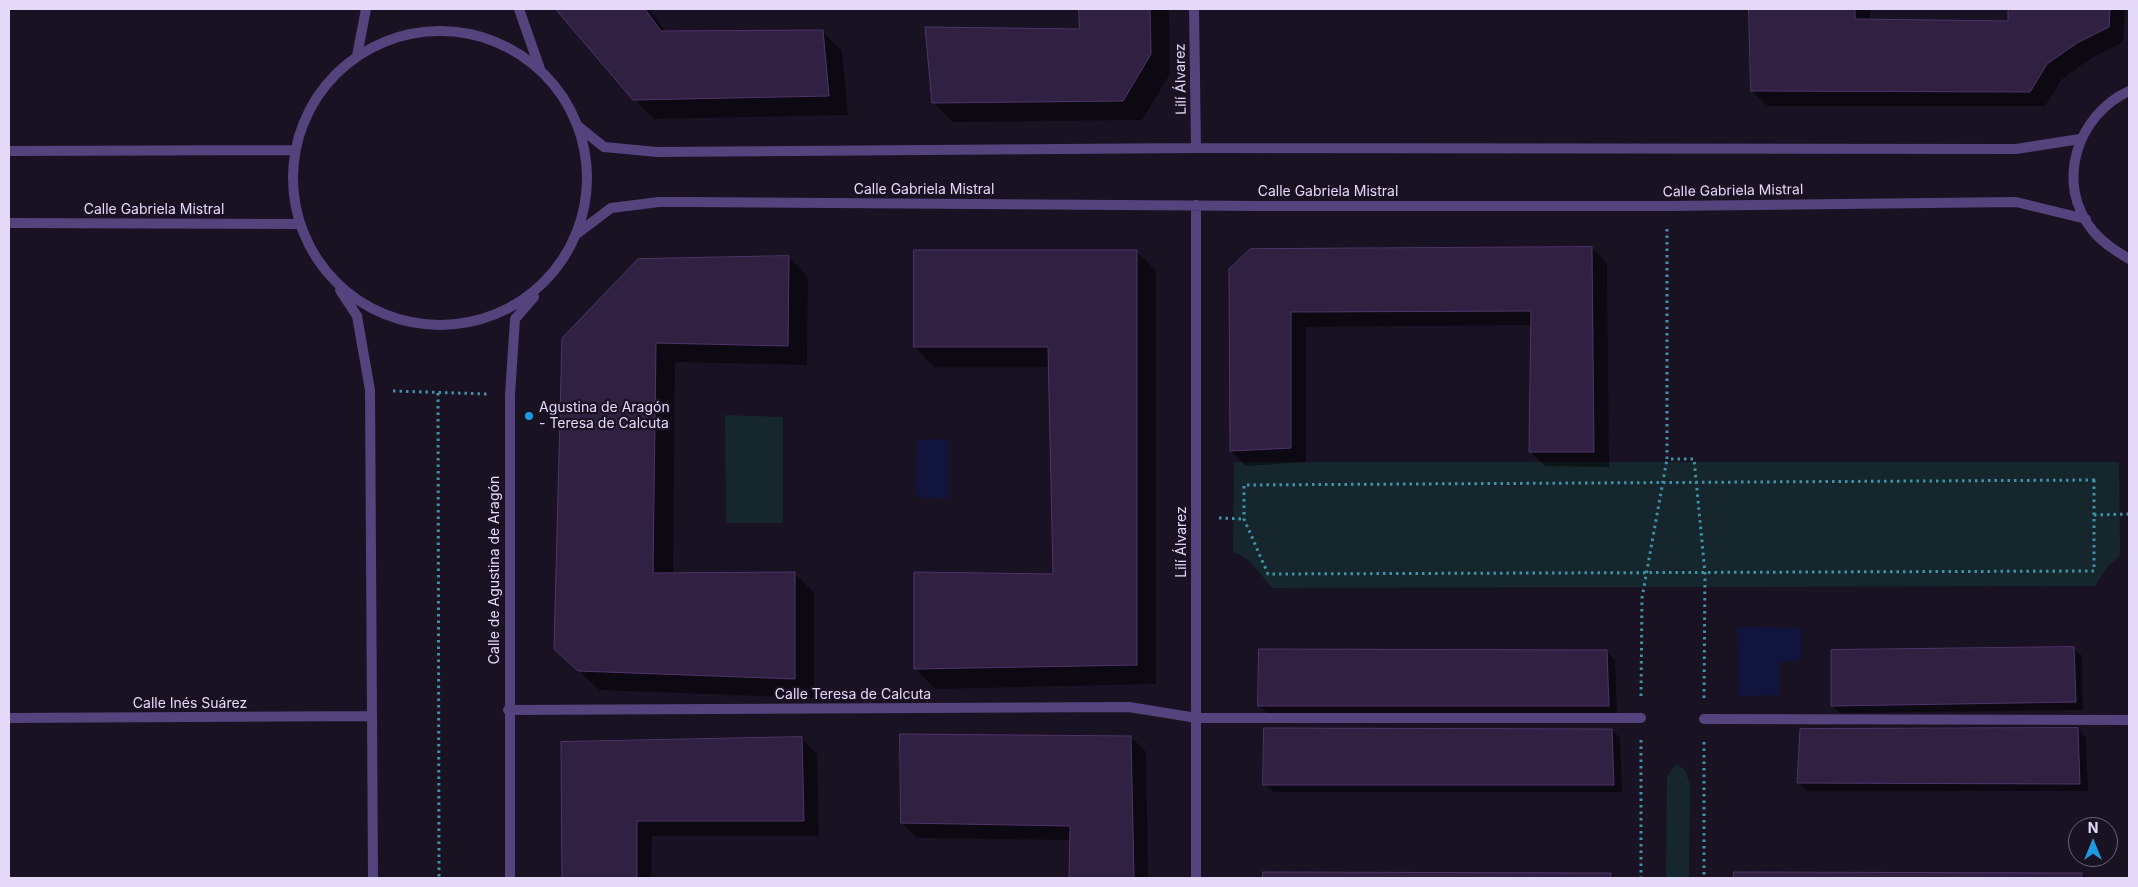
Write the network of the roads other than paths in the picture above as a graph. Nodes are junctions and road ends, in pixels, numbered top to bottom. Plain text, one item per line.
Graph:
1 (366, 9) edge
2 (519, 9) edge
3 (1194, 9) edge
4 (357, 56) junction
5 (540, 69) junction
6 (2129, 91) edge
7 (579, 128) junction
8 (2080, 139) junction
9 (1196, 148) junction
10 (294, 150) junction
11 (9, 151) edge
12 (1196, 205) junction
13 (2086, 219) junction
14 (9, 223) edge
15 (298, 224) junction
16 (578, 233) junction
17 (2129, 259) edge
18 (552, 275) junction
19 (337, 285) junction
20 (508, 710) junction
21 (372, 716) junction
22 (9, 718) edge
23 (1196, 718) junction
24 (1641, 718) road end
25 (1704, 719) road end
26 (2129, 720) edge
27 (372, 878) edge
28 (510, 878) edge
29 (1196, 878) edge

1 - 4 street
2 - 5 street
3 - 9 street, Lilí Álvarez
4 - 5 street
4 - 10 street
5 - 7 street
6 - 8 street
7 - 9 street
7 - 16 street
8 - 9 street
8 - 13 street
10 - 11 street
10 - 15 street
12 - 13 street, Calle Gabriela Mistral
12 - 16 street, Calle Gabriela Mistral
12 - 23 street, Lilí Álvarez
13 - 17 street
14 - 15 street, Calle Gabriela Mistral
15 - 19 street
16 - 18 street
18 - 19 street
18 - 20 street, Calle de Agustina de Aragón
19 - 21 street
20 - 23 street, Calle Teresa de Calcuta
20 - 28 street, Calle de Agustina de Aragón
21 - 22 street, Calle Inés Suárez
21 - 27 street
23 - 24 street, Calle Teresa de Calcuta
23 - 29 street, Lilí Álvarez
25 - 26 street

